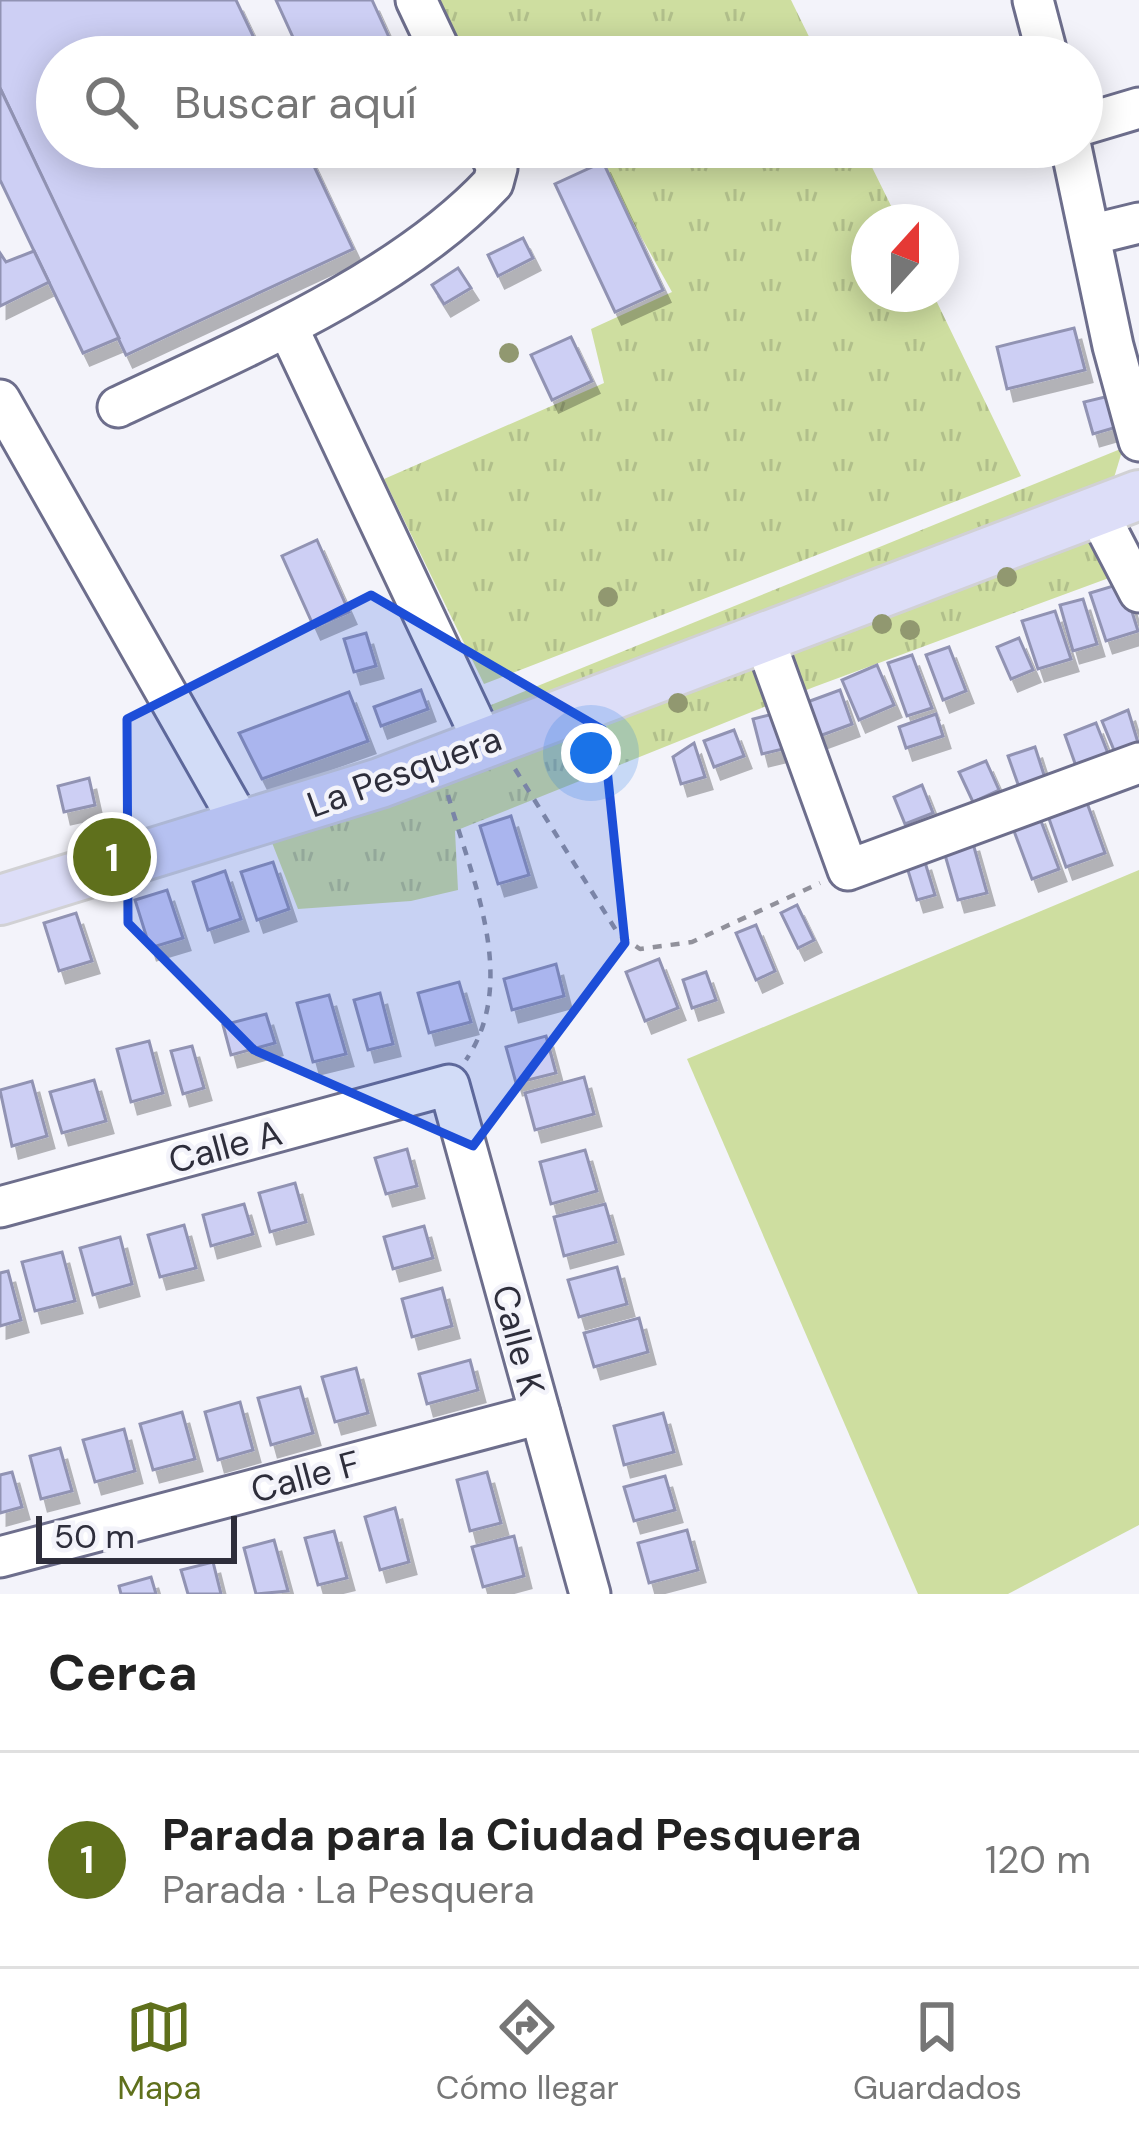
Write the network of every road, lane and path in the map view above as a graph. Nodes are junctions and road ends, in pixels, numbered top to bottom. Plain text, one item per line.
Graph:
1 (416, 0) edge
2 (1033, 0) edge
3 (433, 36) edge
4 (1042, 36) edge
5 (1139, 108) edge
6 (1103, 119) edge
7 (497, 168) edge
8 (1076, 168) edge
9 (1139, 223) edge
10 (1090, 235) junction
11 (288, 328) junction
12 (0, 400) edge
13 (118, 407) dead end
14 (1139, 441) edge
15 (1118, 504) edge
16 (1139, 592) edge
17 (764, 638) junction
18 (490, 741) junction
19 (438, 760) junction
20 (1139, 763) edge
21 (243, 828) junction
22 (848, 870) junction
23 (0, 900) edge
24 (449, 1085) junction
25 (0, 1207) edge
26 (540, 1414) junction
27 (0, 1558) edge
28 (590, 1594) edge

1 - 3 street
2 - 4 street
5 - 6 street
7 - 11 street
8 - 10 street
9 - 10 street
10 - 14 street
11 - 13 street
11 - 18 street
12 - 21 street
15 - 16 street
15 - 17 main road, La Pesquera
17 - 18 main road, La Pesquera
17 - 22 street
18 - 19 main road, La Pesquera
18 - 22 path
19 - 21 main road, La Pesquera
19 - 24 path
20 - 22 street
21 - 23 main road, La Pesquera
24 - 25 street, Calle A
24 - 26 street, Calle K
26 - 27 street, Calle F
26 - 28 street, Calle K

